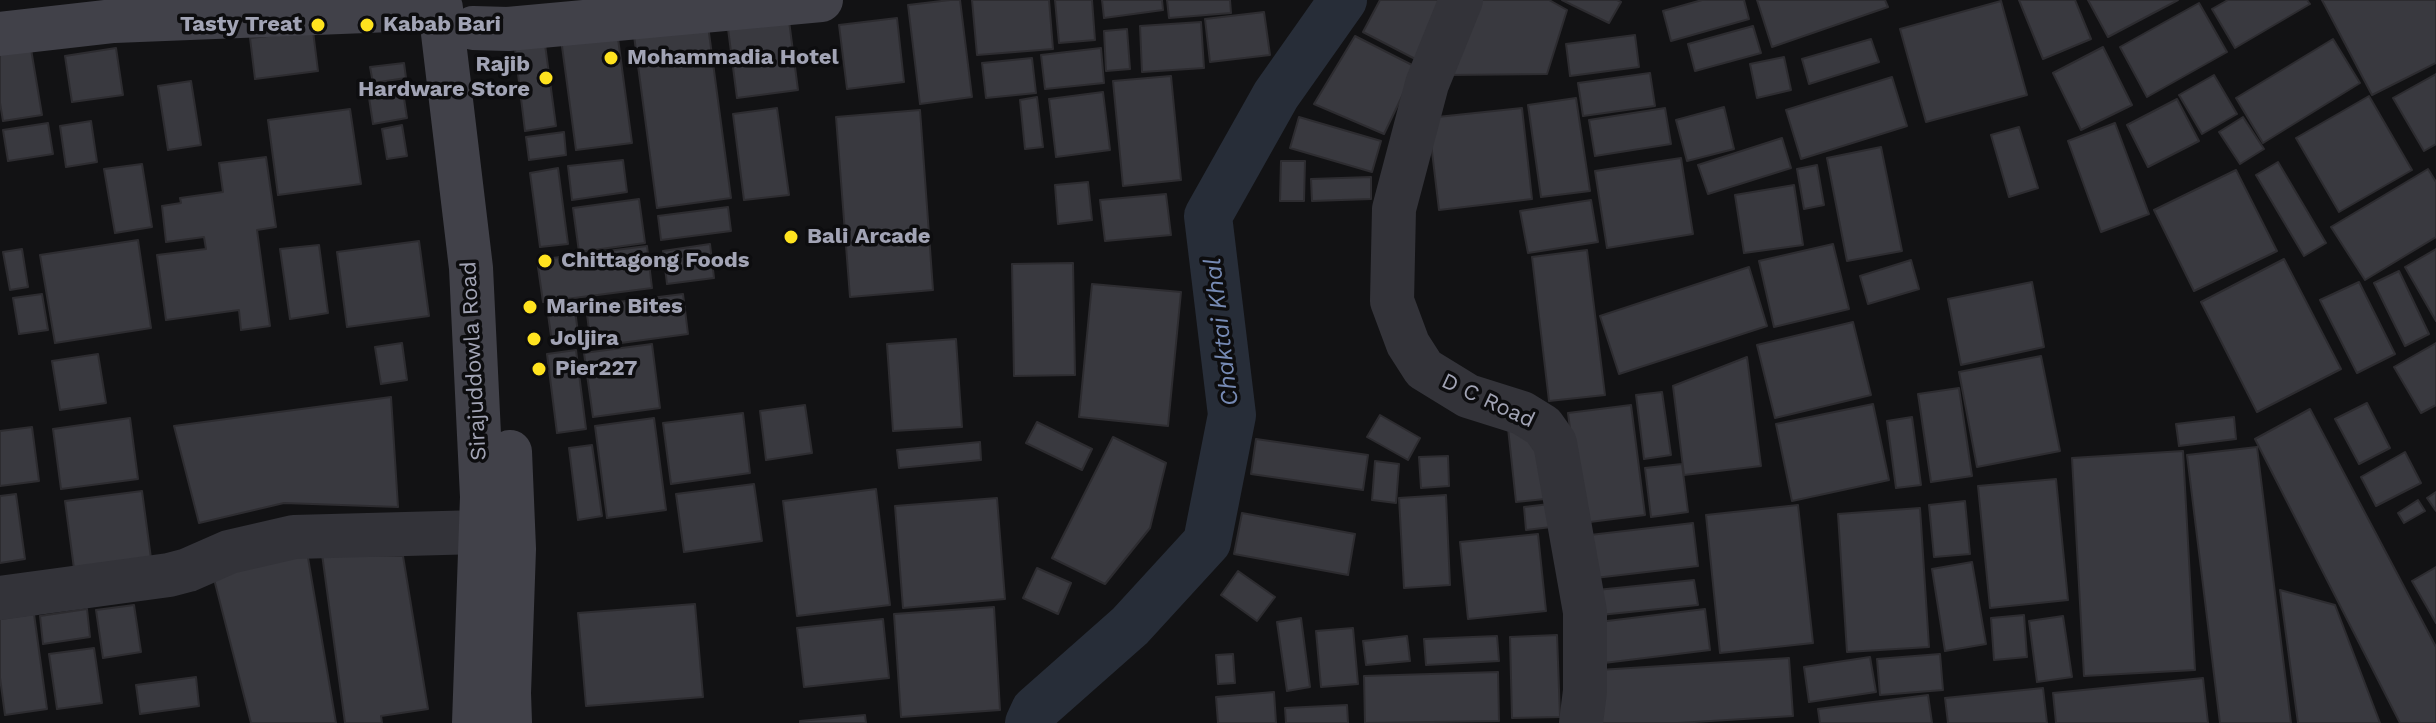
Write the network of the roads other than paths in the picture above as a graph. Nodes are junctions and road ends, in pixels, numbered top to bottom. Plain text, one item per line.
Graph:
1 (821, 0) edge
2 (1461, 0) edge
3 (456, 9) edge
4 (0, 34) edge
5 (480, 532) junction
6 (0, 598) edge
7 (474, 723) edge
8 (510, 723) edge
9 (1581, 723) edge

1 - 3 main road
2 - 9 street, D C Road
3 - 4 main road
3 - 5 main road, Sirajuddowla Road
3 - 8 main road, Sirajuddowla Road
5 - 6 street
5 - 7 main road, Sirajuddowla Road

